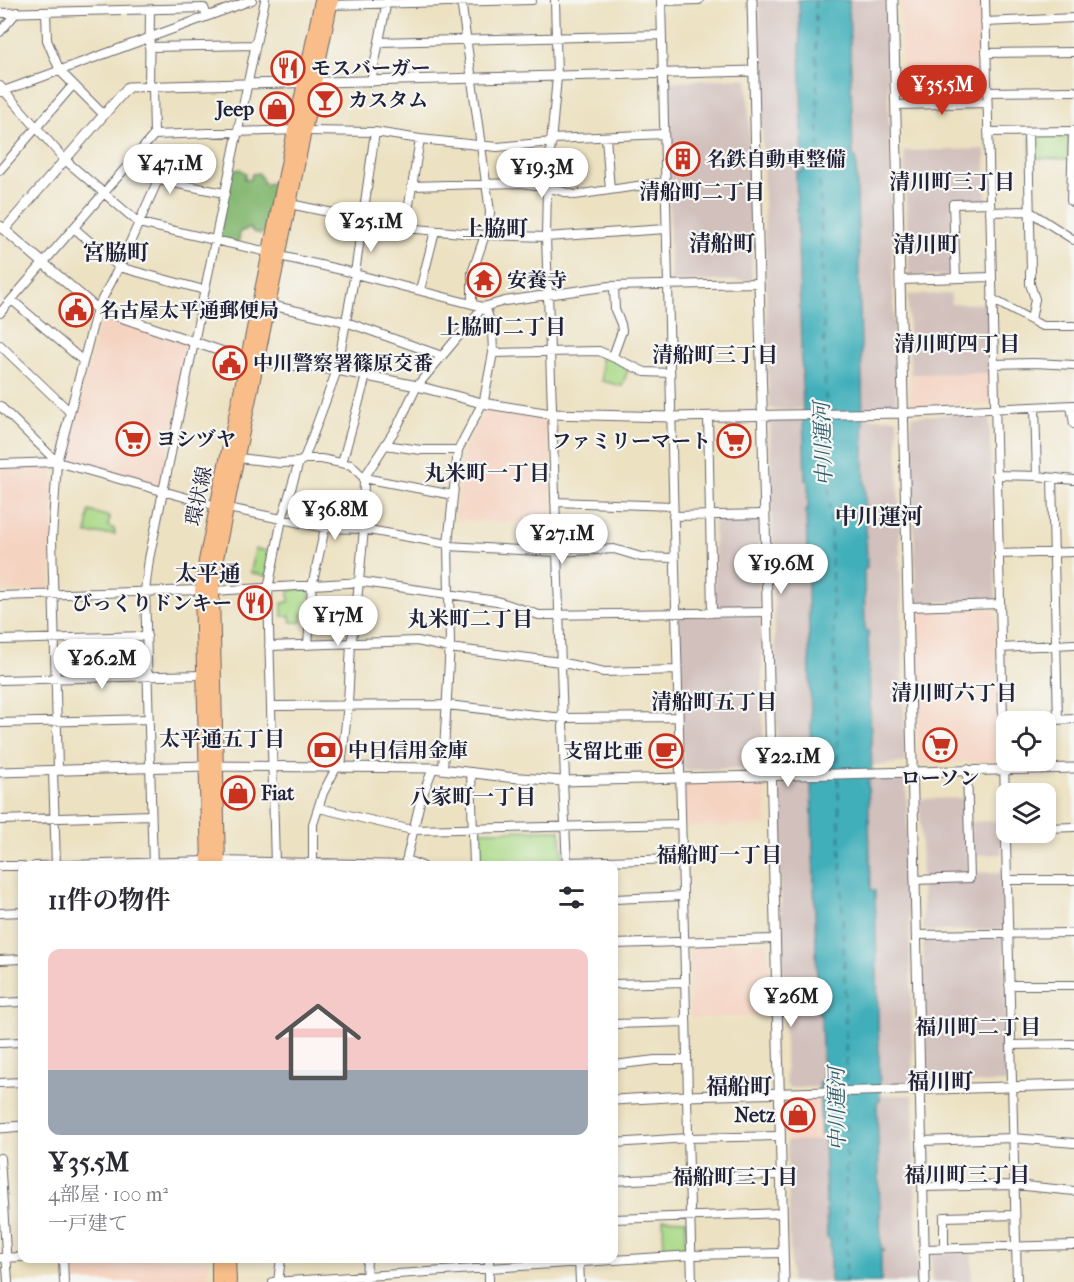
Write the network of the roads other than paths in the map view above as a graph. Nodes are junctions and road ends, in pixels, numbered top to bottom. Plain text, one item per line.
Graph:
1 (252, 0) edge
2 (264, 0) edge
3 (532, 0) edge
4 (555, 0) edge
5 (661, 0) edge
6 (699, 0) edge
7 (752, 0) edge
8 (893, 0) edge
9 (985, 0) edge
10 (461, 1) edge
11 (328, 2) edge
12 (387, 2) edge
13 (155, 6) edge
14 (17, 12) junction
15 (46, 12) junction
16 (0, 13) edge
17 (207, 16) junction
18 (1074, 18) edge
19 (985, 22) junction
20 (0, 32) edge
21 (662, 35) junction
22 (149, 38) junction
23 (556, 38) junction
24 (466, 40) junction
25 (379, 42) junction
26 (255, 45) junction
27 (149, 47) junction
28 (1074, 52) edge
29 (986, 53) junction
30 (60, 71) junction
31 (754, 71) junction
32 (663, 75) junction
33 (557, 77) junction
34 (471, 80) junction
35 (371, 82) junction
36 (309, 83) junction
37 (247, 84) junction
38 (73, 85) junction
39 (151, 87) junction
40 (2, 90) edge
41 (1074, 91) edge
42 (987, 92) junction
43 (987, 103) junction
44 (896, 105) junction
45 (104, 115) junction
46 (36, 128) junction
47 (300, 130) junction
48 (1073, 131) edge
49 (237, 132) junction
50 (375, 132) junction
51 (988, 132) junction
52 (1028, 132) junction
53 (664, 134) junction
54 (154, 135) junction
55 (606, 136) junction
56 (420, 139) junction
57 (552, 140) junction
58 (480, 145) junction
59 (133, 159) junction
60 (65, 160) junction
61 (1, 167) edge
62 (158, 180) junction
63 (665, 182) junction
64 (485, 184) junction
65 (412, 186) junction
66 (547, 187) junction
67 (610, 190) junction
68 (225, 193) junction
69 (104, 194) junction
70 (1074, 203) edge
71 (290, 204) junction
72 (990, 207) junction
73 (1029, 211) junction
74 (363, 219) junction
75 (139, 223) junction
76 (74, 228) junction
77 (405, 228) junction
78 (666, 229) junction
79 (1, 230) edge
80 (435, 231) junction
81 (486, 235) junction
82 (546, 237) junction
83 (1074, 240) edge
84 (214, 241) junction
85 (274, 254) junction
86 (43, 263) junction
87 (119, 267) junction
88 (355, 273) junction
89 (991, 277) junction
90 (956, 278) junction
91 (901, 280) junction
92 (759, 284) junction
93 (614, 286) junction
94 (668, 286) junction
95 (204, 290) junction
96 (420, 290) junction
97 (548, 294) junction
98 (992, 299) junction
99 (12, 300) junction
100 (472, 304) junction
101 (270, 305) junction
102 (483, 307) junction
103 (97, 309) junction
104 (0, 313) edge
105 (1031, 320) junction
106 (346, 322) junction
107 (1074, 326) edge
108 (194, 341) junction
109 (0, 345) edge
110 (549, 352) junction
111 (493, 353) junction
112 (442, 356) junction
113 (613, 356) junction
114 (253, 360) junction
115 (83, 361) junction
116 (993, 364) junction
117 (1074, 365) edge
118 (337, 370) junction
119 (670, 373) junction
120 (366, 376) junction
121 (417, 386) junction
122 (482, 404) junction
123 (1072, 405) edge
124 (0, 406) edge
125 (1035, 407) junction
126 (994, 408) junction
127 (70, 412) junction
128 (904, 413) junction
129 (551, 414) junction
130 (763, 415) junction
131 (708, 416) junction
132 (671, 417) junction
133 (1074, 424) edge
134 (385, 445) junction
135 (458, 450) junction
136 (239, 458) junction
137 (301, 461) junction
138 (57, 462) junction
139 (342, 463) junction
140 (0, 464) edge
141 (996, 476) junction
142 (1037, 476) junction
143 (364, 478) junction
144 (1052, 478) junction
145 (1074, 480) edge
146 (163, 492) junction
147 (453, 495) junction
148 (555, 502) junction
149 (673, 506) junction
150 (223, 507) junction
151 (765, 514) junction
152 (710, 515) junction
153 (673, 516) junction
154 (282, 519) junction
155 (325, 528) junction
156 (363, 529) junction
157 (448, 545) junction
158 (557, 552) junction
159 (1054, 552) junction
160 (1074, 552) edge
161 (998, 554) junction
162 (674, 558) junction
163 (358, 583) junction
164 (312, 586) junction
165 (267, 589) junction
166 (207, 590) junction
167 (145, 591) junction
168 (448, 593) junction
169 (54, 595) junction
170 (0, 596) edge
171 (999, 604) junction
172 (909, 607) junction
173 (768, 612) junction
174 (676, 613) junction
175 (712, 613) junction
176 (560, 615) junction
177 (147, 636) junction
178 (55, 638) junction
179 (0, 640) edge
180 (351, 643) junction
181 (1074, 644) edge
182 (308, 645) junction
183 (269, 646) junction
184 (1056, 647) junction
185 (449, 648) junction
186 (1001, 648) junction
187 (560, 662) junction
188 (677, 670) junction
189 (203, 675) junction
190 (148, 676) junction
191 (56, 678) junction
192 (0, 680) edge
193 (348, 704) junction
194 (447, 705) junction
195 (271, 706) junction
196 (1004, 711) edge
197 (678, 717) junction
198 (563, 718) junction
199 (149, 719) junction
200 (1074, 719) edge
201 (1058, 720) joint
202 (57, 721) junction
203 (0, 723) edge
204 (150, 767) junction
205 (211, 767) junction
206 (272, 767) junction
207 (339, 768) junction
208 (438, 768) junction
209 (996, 768) edge
210 (1056, 768) edge
211 (1074, 768) edge
212 (967, 769) junction
213 (56, 770) junction
214 (912, 771) junction
215 (0, 772) edge
216 (471, 772) junction
217 (771, 775) junction
218 (680, 777) junction
219 (564, 781) junction
220 (319, 808) junction
221 (151, 815) junction
222 (55, 818) junction
223 (0, 820) edge
224 (681, 824) junction
225 (566, 827) junction
226 (1074, 827) edge
227 (1056, 828) edge
228 (473, 829) junction
229 (412, 830) junction
230 (1006, 843) edge
231 (682, 859) junction
232 (56, 861) edge
233 (153, 861) edge
234 (213, 861) edge
235 (275, 861) edge
236 (313, 861) edge
237 (405, 861) edge
238 (474, 861) edge
239 (567, 861) edge
240 (618, 862) edge
241 (18, 866) edge
242 (0, 867) edge
243 (915, 880) junction
244 (1007, 880) junction
245 (1074, 880) edge
246 (683, 896) junction
247 (618, 899) edge
248 (18, 912) edge
249 (0, 913) edge
250 (1008, 933) junction
251 (1074, 933) edge
252 (916, 935) junction
253 (775, 939) junction
254 (684, 942) junction
255 (618, 944) edge
256 (18, 959) edge
257 (0, 960) edge
258 (685, 982) junction
259 (618, 984) edge
260 (1009, 985) junction
261 (1074, 985) edge
262 (18, 1002) edge
263 (0, 1003) edge
264 (686, 1022) junction
265 (618, 1024) edge
266 (18, 1042) edge
267 (0, 1043) edge
268 (1074, 1044) edge
269 (1011, 1045) junction
270 (687, 1060) junction
271 (618, 1065) edge
272 (18, 1082) edge
273 (0, 1083) edge
274 (1074, 1085) edge
275 (1012, 1087) junction
276 (920, 1089) junction
277 (779, 1093) junction
278 (687, 1096) junction
279 (618, 1100) edge
280 (18, 1126) edge
281 (0, 1128) edge
282 (780, 1136) junction
283 (688, 1138) junction
284 (1013, 1138) junction
285 (921, 1141) junction
286 (618, 1143) edge
287 (1074, 1143) edge
288 (0, 1158) edge
289 (1, 1175) edge
290 (781, 1175) junction
291 (689, 1177) junction
292 (618, 1181) edge
293 (1015, 1185) junction
294 (923, 1188) junction
295 (1074, 1191) edge
296 (782, 1213) junction
297 (690, 1215) junction
298 (1015, 1215) junction
299 (618, 1219) edge
300 (1074, 1245) edge
301 (1016, 1246) junction
302 (944, 1248) junction
303 (924, 1249) junction
304 (783, 1253) junction
305 (692, 1256) junction
306 (18, 1257) edge
307 (3, 1258) edge
308 (618, 1259) edge
309 (63, 1263) edge
310 (218, 1263) edge
311 (229, 1263) edge
312 (281, 1263) edge
313 (367, 1263) edge
314 (490, 1263) edge
315 (554, 1263) edge
316 (579, 1263) edge
317 (490, 1268) junction
318 (366, 1279) edge
319 (8, 1282) edge
320 (64, 1282) edge
321 (218, 1282) edge
322 (230, 1282) edge
323 (273, 1282) edge
324 (279, 1282) edge
325 (489, 1282) edge
326 (580, 1282) edge
327 (692, 1282) edge
328 (784, 1282) edge
329 (925, 1282) edge
330 (1017, 1282) edge

1 - 17 street
2 - 26 street
3 - 10 street
4 - 23 street
5 - 6 street
5 - 21 street
7 - 31 street
8 - 44 street
9 - 19 street
10 - 12 street
10 - 24 street
11 - 12 street
11 - 36 main road, 環状線
12 - 25 street
13 - 15 street
13 - 17 street
13 - 22 street
14 - 15 street
14 - 16 street
14 - 20 street
15 - 30 street
17 - 22 street
18 - 19 street
19 - 29 street
21 - 23 street
21 - 32 street
22 - 27 street
22 - 30 street
23 - 24 street
23 - 33 street
24 - 25 street
24 - 34 street
25 - 35 street
26 - 27 street
26 - 37 street
27 - 39 street
28 - 29 street
29 - 42 street
30 - 38 street
30 - 40 street
31 - 32 street
31 - 92 street
32 - 33 street
32 - 53 street
33 - 34 street
33 - 57 street
34 - 35 street
34 - 58 street
35 - 36 street
36 - 37 street
36 - 47 main road, 環状線
37 - 39 street
37 - 49 street
38 - 45 street
38 - 46 street
39 - 45 street
39 - 54 street
40 - 46 street
41 - 42 street
42 - 43 street
43 - 44 street
43 - 51 street
44 - 91 street
45 - 60 street
46 - 60 street
46 - 61 street
47 - 49 street
47 - 50 street
47 - 71 main road, 環状線
47 - 85 main road, 環状線
48 - 52 street
48 - 70 street
49 - 54 street
49 - 68 street
50 - 56 street
50 - 74 street
51 - 52 street
51 - 72 street
52 - 73 street
53 - 55 street
53 - 63 street
54 - 59 street
55 - 57 street
55 - 67 street
56 - 58 street
56 - 65 street
57 - 58 street
57 - 66 street
58 - 64 street
59 - 62 street
59 - 69 street
60 - 69 street
60 - 79 street
62 - 68 street
62 - 75 street
63 - 67 street
63 - 78 street
64 - 65 street
64 - 66 street
64 - 81 street
65 - 77 street
66 - 67 street
66 - 82 street
68 - 84 street
69 - 75 street
69 - 76 street
71 - 74 street
71 - 85 main road, 環状線
72 - 73 street
72 - 89 street
72 - 90 street
73 - 83 street
73 - 105 street
74 - 77 street
74 - 88 street
75 - 84 street
75 - 87 street
76 - 86 street
76 - 87 street
77 - 80 street
78 - 82 street
78 - 94 street
79 - 86 street
80 - 81 street
80 - 96 street
81 - 82 street
81 - 100 street
82 - 97 street
84 - 85 street
84 - 95 street
85 - 88 street
85 - 101 main road, 環状線
85 - 114 main road, 環状線
86 - 99 street
86 - 103 street
87 - 95 street
87 - 103 street
88 - 96 street
88 - 106 street
89 - 90 street
89 - 98 street
90 - 91 street
91 - 128 street
92 - 94 street
92 - 130 street
93 - 94 street
93 - 97 street
93 - 113 street
94 - 119 street
95 - 108 street
96 - 100 street
97 - 102 street
97 - 110 street
98 - 105 street
98 - 116 street
99 - 104 street
99 - 115 street
100 - 102 street
101 - 106 street
101 - 114 main road, 環状線
102 - 111 street
102 - 112 street
103 - 108 street
103 - 115 street
105 - 107 street
106 - 112 street
106 - 118 street
108 - 114 street
108 - 146 street
109 - 127 street
110 - 111 street
110 - 113 street
110 - 129 street
111 - 122 street
112 - 121 street
113 - 119 street
114 - 118 street
114 - 136 main road, 環状線
114 - 150 main road, 環状線
115 - 127 street
116 - 117 street
116 - 126 street
118 - 120 street
118 - 137 street
119 - 132 street
120 - 121 street
120 - 139 street
121 - 122 street
121 - 134 street
122 - 129 street
122 - 135 street
123 - 125 street
123 - 133 street
124 - 138 street
125 - 126 street
125 - 142 street
126 - 128 street
126 - 141 street
127 - 138 street
128 - 130 street
128 - 172 street
129 - 132 street
129 - 148 street
130 - 131 street
130 - 151 street
131 - 132 street
131 - 152 street
132 - 149 street
134 - 135 street
134 - 143 street
135 - 147 street
136 - 137 street
136 - 150 main road, 環状線
137 - 139 street
137 - 154 street
138 - 140 street
138 - 146 street
138 - 169 street
139 - 143 street
141 - 142 street
141 - 161 street
142 - 144 street
143 - 147 street
143 - 156 street
144 - 145 street
144 - 159 street
146 - 150 street
146 - 167 street
147 - 157 street
148 - 149 street
148 - 158 street
149 - 153 street
150 - 154 street
150 - 166 main road, 環状線
151 - 152 street
151 - 173 street
152 - 153 street
152 - 175 street
153 - 162 street
154 - 155 street
154 - 165 street
155 - 156 street
155 - 164 street
156 - 157 street
156 - 163 street
157 - 158 street
157 - 168 street
158 - 162 street
158 - 176 street
159 - 160 street
159 - 161 street
159 - 184 street
161 - 171 street
162 - 174 street
163 - 164 street
163 - 168 street
163 - 180 street
164 - 165 street
164 - 182 street
165 - 166 street
165 - 183 street
166 - 167 street
166 - 189 main road, 環状線
166 - 205 main road, 環状線
167 - 169 street
167 - 177 street
168 - 176 street
168 - 185 street
169 - 170 street
169 - 178 street
171 - 172 street
171 - 186 street
172 - 214 street
173 - 175 street
173 - 217 street
174 - 175 street
174 - 176 street
174 - 188 street
176 - 187 street
177 - 178 street
177 - 190 street
178 - 179 street
178 - 191 street
180 - 182 street
180 - 185 street
180 - 193 street
181 - 184 street
182 - 183 street
183 - 195 street
184 - 186 street
184 - 201 street
185 - 187 street
185 - 194 street
186 - 196 street
187 - 188 street
187 - 198 street
188 - 197 street
189 - 190 street
189 - 205 main road, 環状線
190 - 191 street
190 - 199 street
191 - 192 street
191 - 202 street
193 - 194 street
193 - 195 street
193 - 207 street
194 - 198 street
194 - 208 street
195 - 206 street
197 - 198 street
197 - 218 street
198 - 219 street
199 - 202 street
199 - 204 street
200 - 201 street
202 - 203 street
202 - 213 street
204 - 205 street
204 - 213 street
204 - 221 street
205 - 206 street
205 - 234 main road, 環状線
206 - 207 street
206 - 235 street
207 - 208 street
207 - 220 street
208 - 216 street
208 - 229 street
209 - 212 street
210 - 211 street
212 - 214 street
212 - 243 street
213 - 215 street
213 - 222 street
214 - 217 street
214 - 243 street
216 - 219 street
216 - 228 street
217 - 218 street
217 - 253 street
218 - 219 street
218 - 224 street
219 - 225 street
220 - 229 street
220 - 236 street
221 - 222 street
221 - 233 street
222 - 223 street
222 - 232 street
224 - 225 street
224 - 231 street
225 - 228 street
225 - 239 street
226 - 227 street
228 - 229 street
228 - 238 street
229 - 237 street
230 - 244 street
231 - 240 street
231 - 246 street
241 - 242 street
243 - 252 street
244 - 245 street
244 - 250 street
246 - 247 street
246 - 254 street
248 - 249 street
250 - 251 street
250 - 252 street
250 - 260 street
252 - 276 street
253 - 254 street
253 - 277 street
254 - 255 street
254 - 258 street
256 - 257 street
258 - 259 street
258 - 264 street
260 - 261 street
260 - 269 street
262 - 263 street
264 - 265 street
264 - 270 street
266 - 267 street
268 - 269 street
269 - 275 street
270 - 271 street
270 - 278 street
272 - 273 street
274 - 275 street
275 - 276 street
275 - 284 street
276 - 277 street
276 - 285 street
277 - 278 street
277 - 282 street
278 - 279 street
278 - 283 street
280 - 281 street
282 - 283 street
282 - 290 street
283 - 286 street
283 - 291 street
284 - 285 street
284 - 287 street
284 - 293 street
285 - 294 street
288 - 289 street
289 - 307 street
290 - 291 street
290 - 296 street
291 - 292 street
291 - 297 street
293 - 294 street
293 - 295 street
293 - 298 street
294 - 303 street
296 - 297 street
296 - 304 street
297 - 299 street
297 - 305 street
298 - 301 street
298 - 302 street
300 - 301 street
301 - 302 street
301 - 330 street
302 - 303 street
303 - 329 street
304 - 305 street
304 - 328 street
305 - 308 street
305 - 327 street
306 - 307 street
307 - 319 street
309 - 320 street
310 - 321 main road
311 - 322 main road
312 - 324 street
313 - 318 street
314 - 317 street
315 - 317 street
316 - 326 street
317 - 318 street
317 - 325 street
318 - 324 street
323 - 324 street

